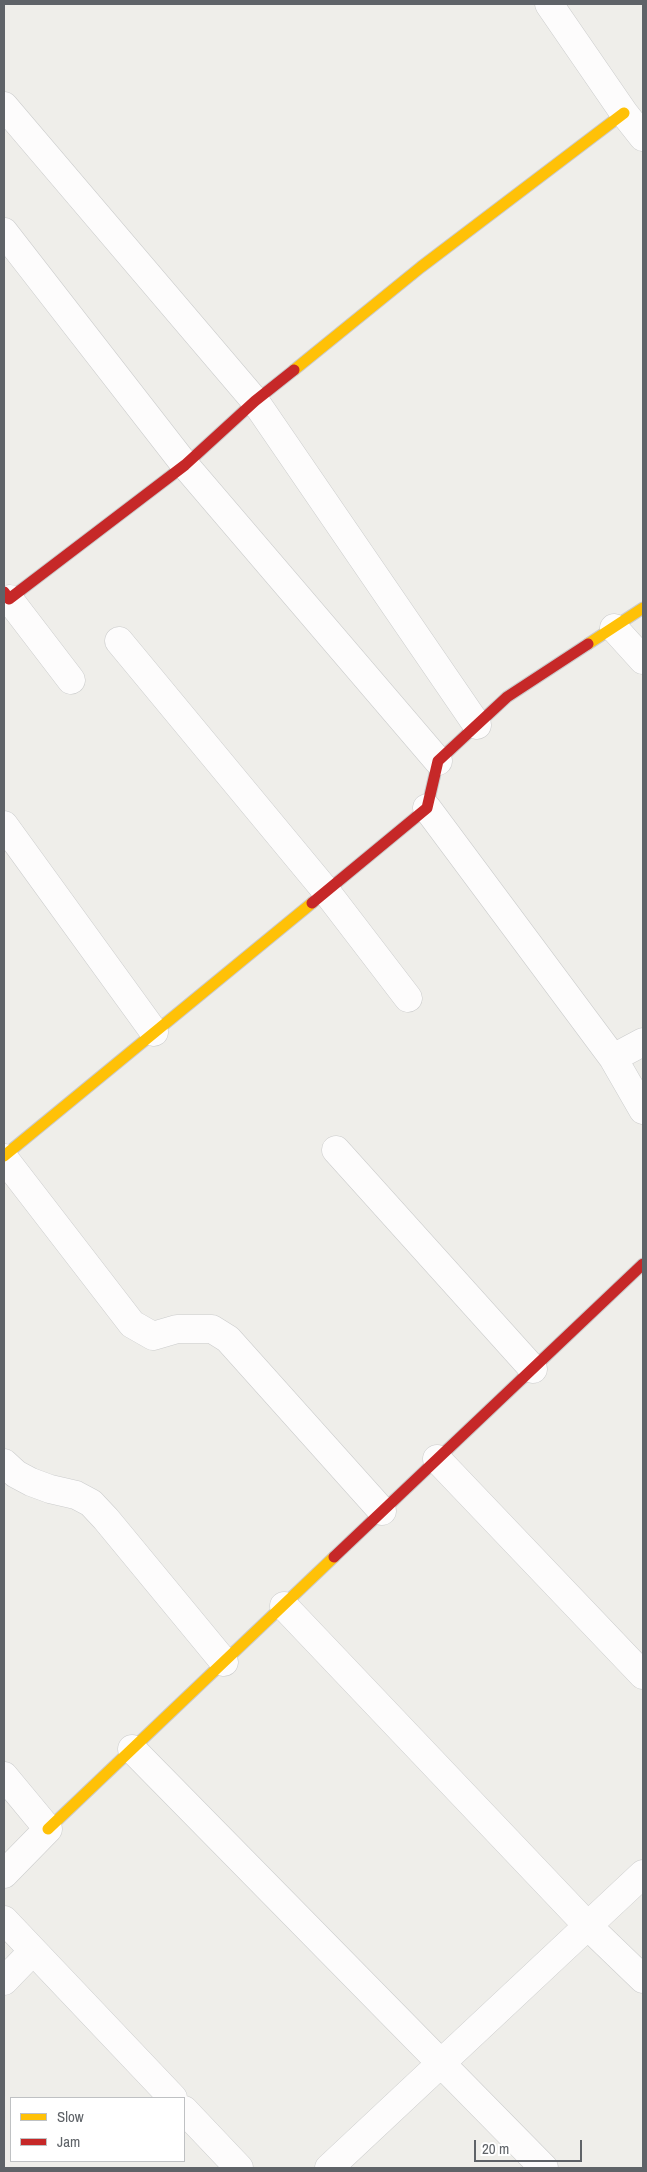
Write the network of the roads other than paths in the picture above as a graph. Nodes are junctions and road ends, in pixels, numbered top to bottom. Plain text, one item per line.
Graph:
1 (554, 6) edge
2 (4, 106) edge
3 (624, 113) junction
4 (643, 137) edge
5 (4, 232) edge
6 (255, 401) junction
7 (185, 465) junction
8 (6, 596) edge
9 (643, 608) edge
10 (614, 628) junction
11 (119, 641) dead end
12 (643, 660) edge
13 (71, 680) dead end
14 (477, 725) junction
15 (438, 761) junction
16 (427, 808) junction
17 (4, 826) edge
18 (326, 891) junction
19 (408, 998) dead end
20 (154, 1032) junction
21 (643, 1042) edge
22 (613, 1058) junction
23 (643, 1110) edge
24 (336, 1150) dead end
25 (4, 1157) edge
26 (643, 1264) edge
27 (532, 1369) junction
28 (437, 1459) junction
29 (4, 1463) edge
30 (382, 1511) junction
31 (284, 1606) junction
32 (224, 1662) junction
33 (643, 1675) edge
34 (132, 1750) junction
35 (4, 1776) edge
36 (48, 1829) junction
37 (4, 1874) edge
38 (643, 1874) edge
39 (4, 1920) edge
40 (588, 1926) junction
41 (33, 1950) junction
42 (643, 1979) edge
43 (4, 1980) edge
44 (440, 2064) junction
45 (172, 2097) edge
46 (185, 2111) edge
47 (239, 2168) edge
48 (329, 2168) edge
49 (544, 2168) edge

1 - 3 street
2 - 6 street
3 - 4 street
3 - 6 street
5 - 7 street
6 - 7 street
6 - 14 street
7 - 8 street
7 - 15 street
8 - 13 street
9 - 10 street
10 - 12 street
10 - 14 street
11 - 18 street
14 - 15 street
15 - 16 street
16 - 18 street
16 - 22 street
17 - 20 street
18 - 19 street
18 - 20 street
20 - 25 street
21 - 22 street
22 - 23 street
24 - 27 street
25 - 30 street
26 - 27 street
27 - 28 street
28 - 30 street
28 - 33 street
29 - 32 street
30 - 31 street
31 - 32 street
31 - 40 street
32 - 34 street
34 - 36 street
34 - 44 street
35 - 36 street
36 - 37 street
38 - 40 street
39 - 41 street
40 - 42 street
40 - 44 street
41 - 43 street
41 - 45 street
44 - 48 street
44 - 49 street
46 - 47 street

